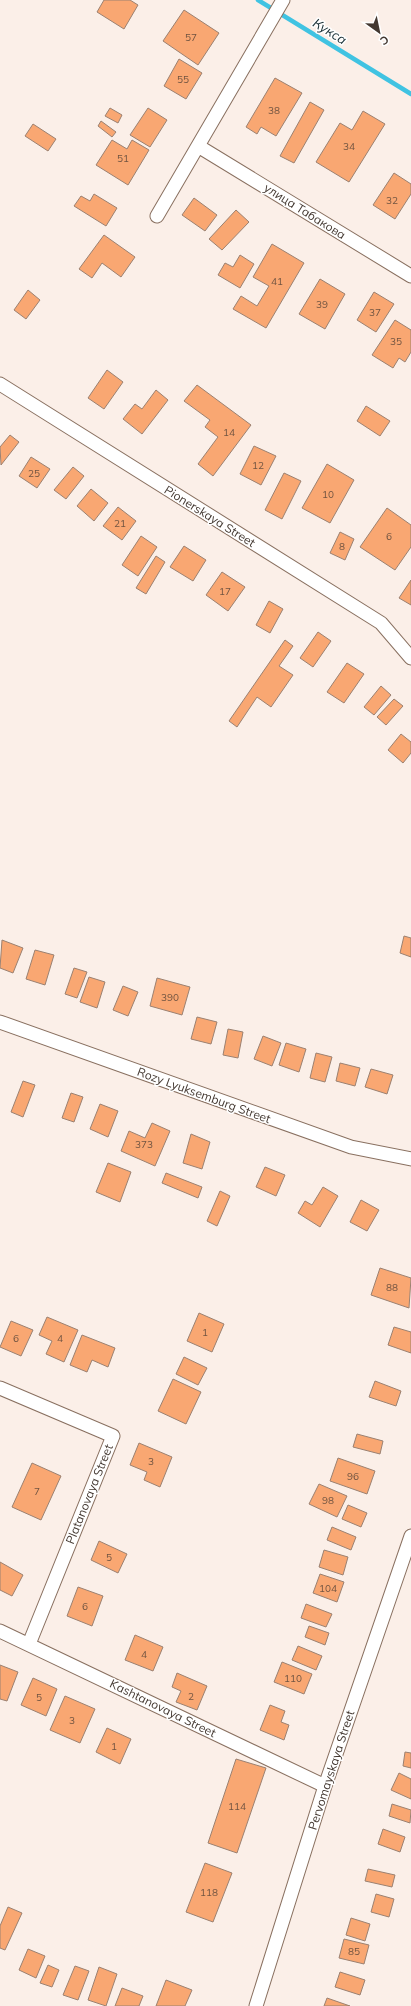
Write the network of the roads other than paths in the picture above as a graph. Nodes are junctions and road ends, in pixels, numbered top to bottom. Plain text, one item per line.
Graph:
1 (281, 2) edge
2 (198, 146) junction
3 (157, 216) dead end
4 (411, 276) edge
5 (0, 384) edge
6 (411, 658) edge
7 (0, 1022) edge
8 (411, 1159) edge
9 (0, 1388) edge
10 (411, 1536) edge
11 (0, 1631) edge
12 (29, 1644) junction
13 (325, 1786) junction
14 (256, 2006) edge

1 - 2 street
2 - 3 street
2 - 4 street, улица Табакова
5 - 6 street, Pionerskaya Street
7 - 8 street, Rozy Lyuksemburg Street
9 - 12 street, Platanovaya Street
10 - 13 street, Pervomayskaya Street
11 - 12 street, Kashtanovaya Street
12 - 13 street, Kashtanovaya Street
13 - 14 street, Pervomayskaya Street

